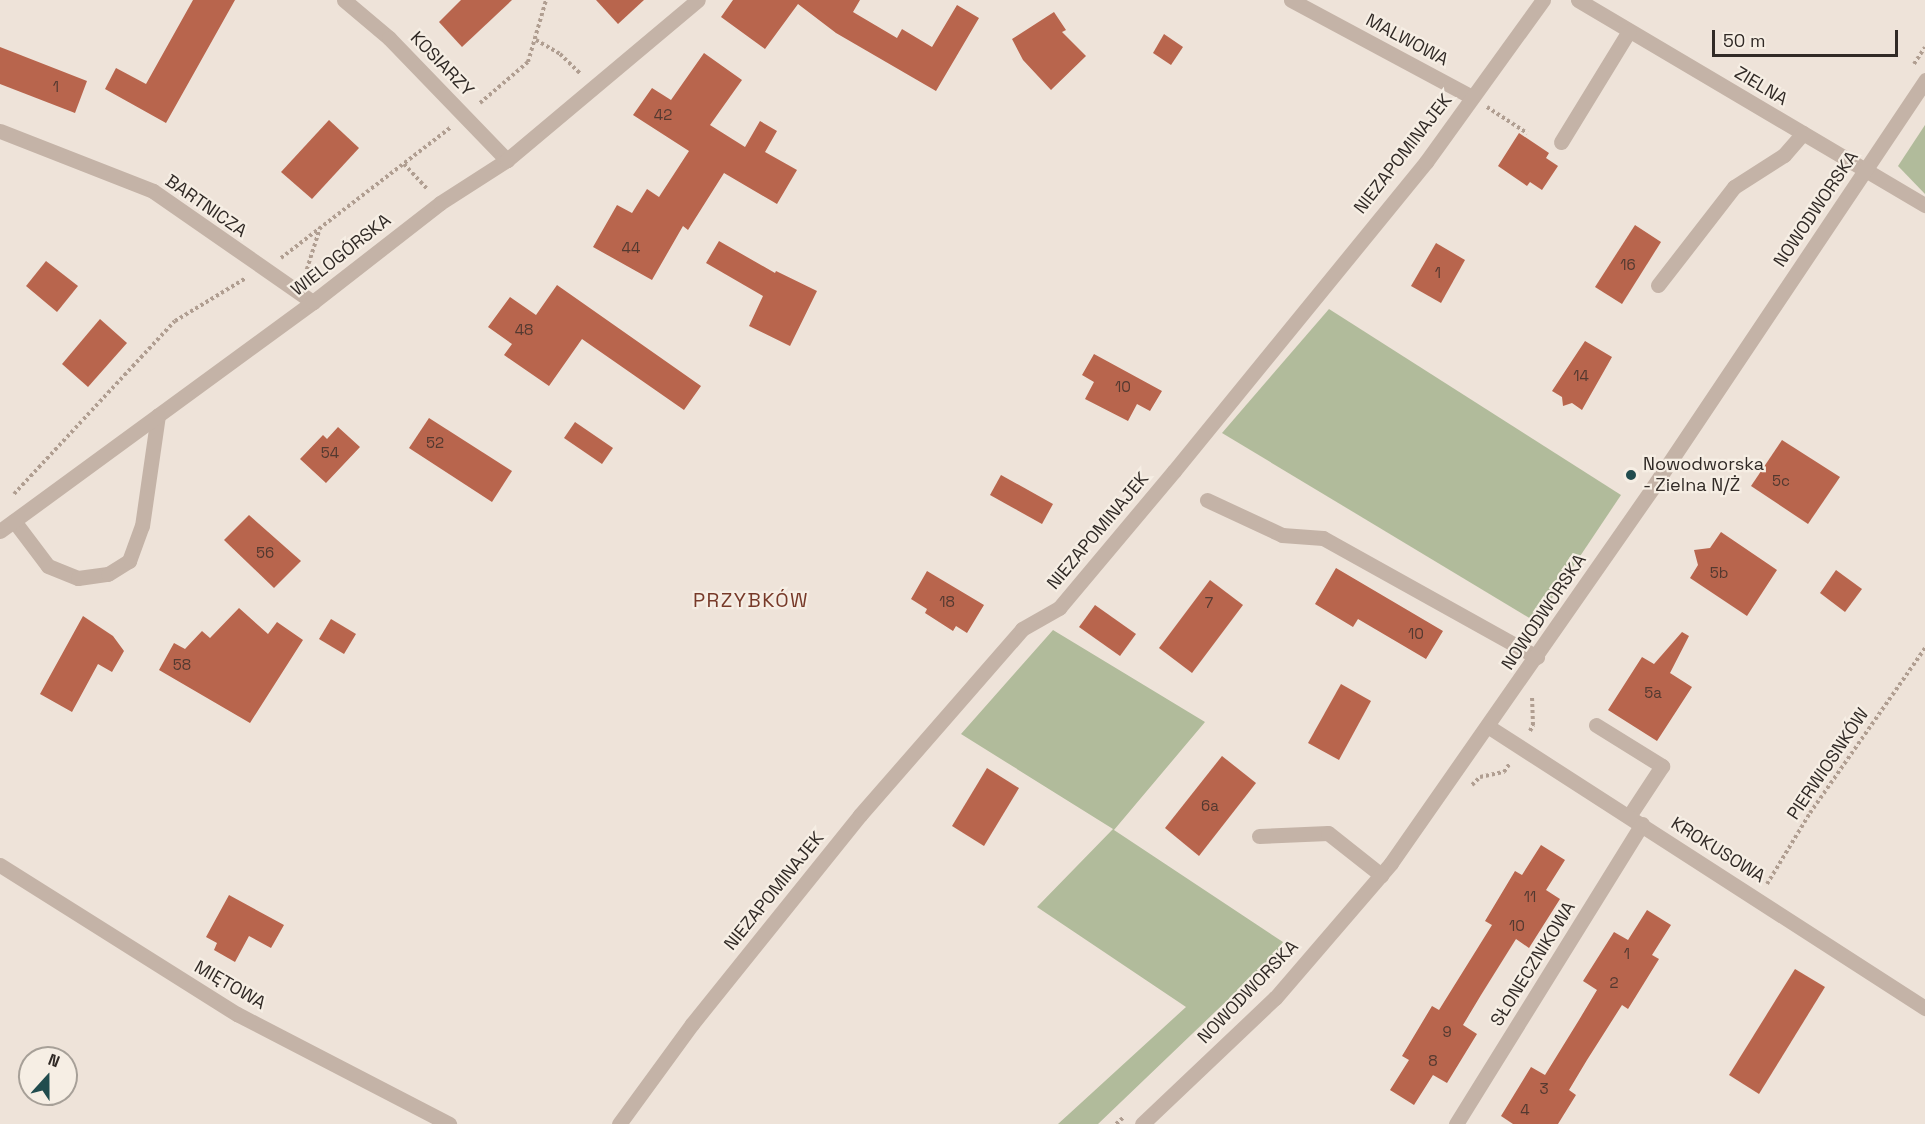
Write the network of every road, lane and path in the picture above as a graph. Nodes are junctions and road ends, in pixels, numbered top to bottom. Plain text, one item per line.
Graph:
1 (344, 0) edge
2 (546, 0) edge
3 (698, 0) edge
4 (1291, 0) edge
5 (1543, 0) edge
6 (1578, 0) edge
7 (1629, 31) junction
8 (536, 40) junction
9 (1925, 47) edge
10 (1912, 66) dead end
11 (1925, 80) edge
12 (596, 88) junction
13 (1472, 97) junction
14 (465, 116) junction
15 (0, 131) edge
16 (1527, 133) dead end
17 (1803, 133) junction
18 (1561, 142) dead end
19 (507, 160) junction
20 (404, 164) junction
21 (1865, 170) junction
22 (440, 203) junction
23 (1925, 205) edge
24 (320, 228) junction
25 (266, 269) junction
26 (1658, 285) dead end
27 (301, 290) junction
28 (313, 302) junction
29 (158, 415) junction
30 (8, 500) dead end
31 (1207, 500) dead end
32 (14, 521) junction
33 (0, 531) edge
34 (1925, 648) edge
35 (1537, 657) junction
36 (1596, 725) dead end
37 (1489, 727) junction
38 (1636, 820) junction
39 (1259, 836) dead end
40 (0, 866) edge
41 (1381, 875) junction
42 (1759, 898) junction
43 (1925, 1008) edge
44 (1124, 1117) dead end
45 (449, 1124) edge
46 (619, 1124) edge
47 (1116, 1124) edge
48 (1142, 1124) edge
49 (1456, 1124) edge

1 - 14 street, KOSIARZY
2 - 8 path
3 - 12 street, WIELOGÓRSKA
4 - 13 street, MALWOWA
5 - 13 street, NIEZAPOMINAJEK
6 - 7 street, ZIELNA
7 - 17 street, ZIELNA
7 - 18 street
8 - 12 path
8 - 14 path
9 - 10 path
11 - 21 street, NOWODWORSKA
12 - 19 street, WIELOGÓRSKA
13 - 16 path
13 - 46 street, NIEZAPOMINAJEK
14 - 19 street, KOSIARZY
14 - 20 path
15 - 25 street, BARTNICZA
17 - 21 street, ZIELNA
17 - 26 street
19 - 22 street, WIELOGÓRSKA
20 - 22 path
20 - 24 path
21 - 23 street, ZIELNA
21 - 35 street, NOWODWORSKA
22 - 28 street, WIELOGÓRSKA
24 - 25 path
24 - 27 path
25 - 27 street, BARTNICZA
25 - 30 path
27 - 28 street, BARTNICZA
28 - 29 street, WIELOGÓRSKA
29 - 32 street, WIELOGÓRSKA
29 - 32 street
31 - 35 street
32 - 33 street, WIELOGÓRSKA
34 - 42 path, PIERWIOSNKÓW
35 - 37 street, NOWODWORSKA
36 - 38 street, SŁONECZNIKOWA
37 - 38 street, KROKUSOWA
37 - 41 street, NOWODWORSKA
38 - 42 street, KROKUSOWA
38 - 49 street, SŁONECZNIKOWA
39 - 41 street
40 - 45 street, MIĘTOWA
41 - 48 street, NOWODWORSKA
42 - 43 street, KROKUSOWA
44 - 47 path

